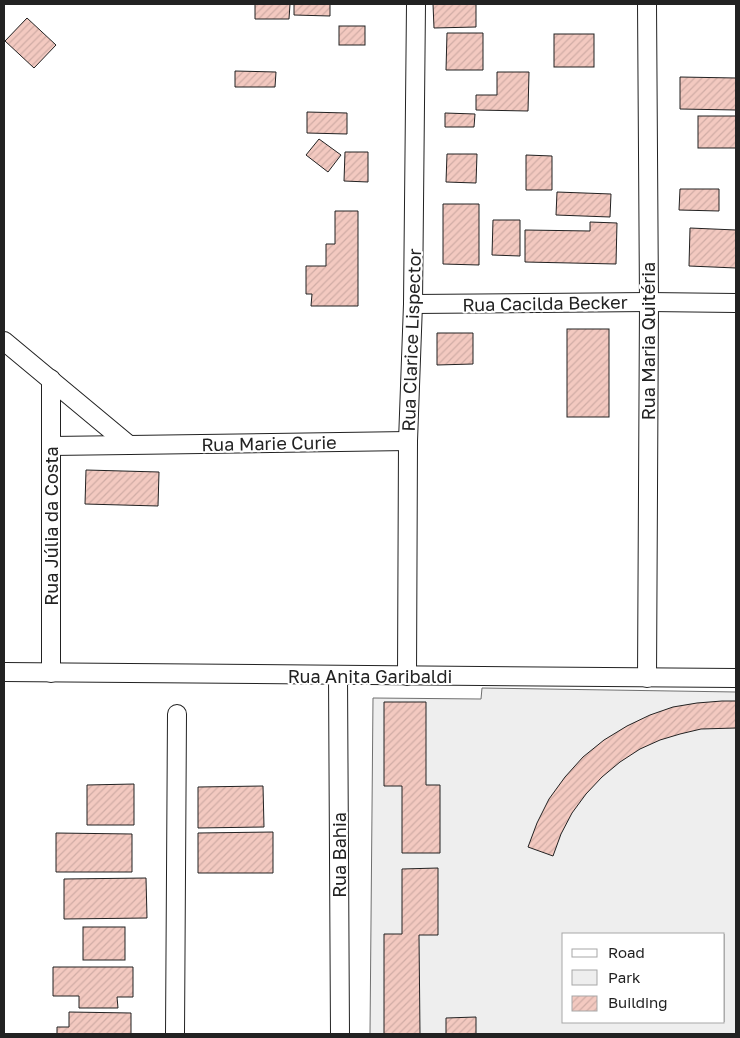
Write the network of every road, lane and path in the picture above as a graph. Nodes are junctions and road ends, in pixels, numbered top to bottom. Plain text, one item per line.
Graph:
1 (416, 4) edge
2 (647, 4) edge
3 (648, 302) junction
4 (736, 303) edge
5 (413, 304) junction
6 (4, 341) edge
7 (51, 379) junction
8 (408, 441) junction
9 (129, 445) junction
10 (51, 446) junction
11 (4, 672) edge
12 (51, 673) junction
13 (338, 676) junction
14 (407, 676) junction
15 (647, 678) junction
16 (736, 678) edge
17 (177, 714) dead end
18 (175, 1034) edge
19 (340, 1034) edge

1 - 5 street, Rua Clarice Lispector
2 - 3 street, Rua Maria Quitéria
3 - 4 street, Rua Cacilda Becker
3 - 5 street, Rua Cacilda Becker
3 - 15 street, Rua Maria Quitéria
5 - 8 street, Rua Clarice Lispector
6 - 7 street
7 - 9 street
7 - 10 street, Rua Júlia da Costa
8 - 9 street, Rua Marie Curie
8 - 14 street, Rua Clarice Lispector
9 - 10 street, Rua Marie Curie
10 - 12 street, Rua Júlia da Costa
11 - 12 street, Rua Anita Garibaldi
12 - 13 street, Rua Anita Garibaldi
13 - 14 street, Rua Anita Garibaldi
13 - 19 street, Rua Bahia
14 - 15 street, Rua Anita Garibaldi
15 - 16 street, Rua Anita Garibaldi
17 - 18 street

